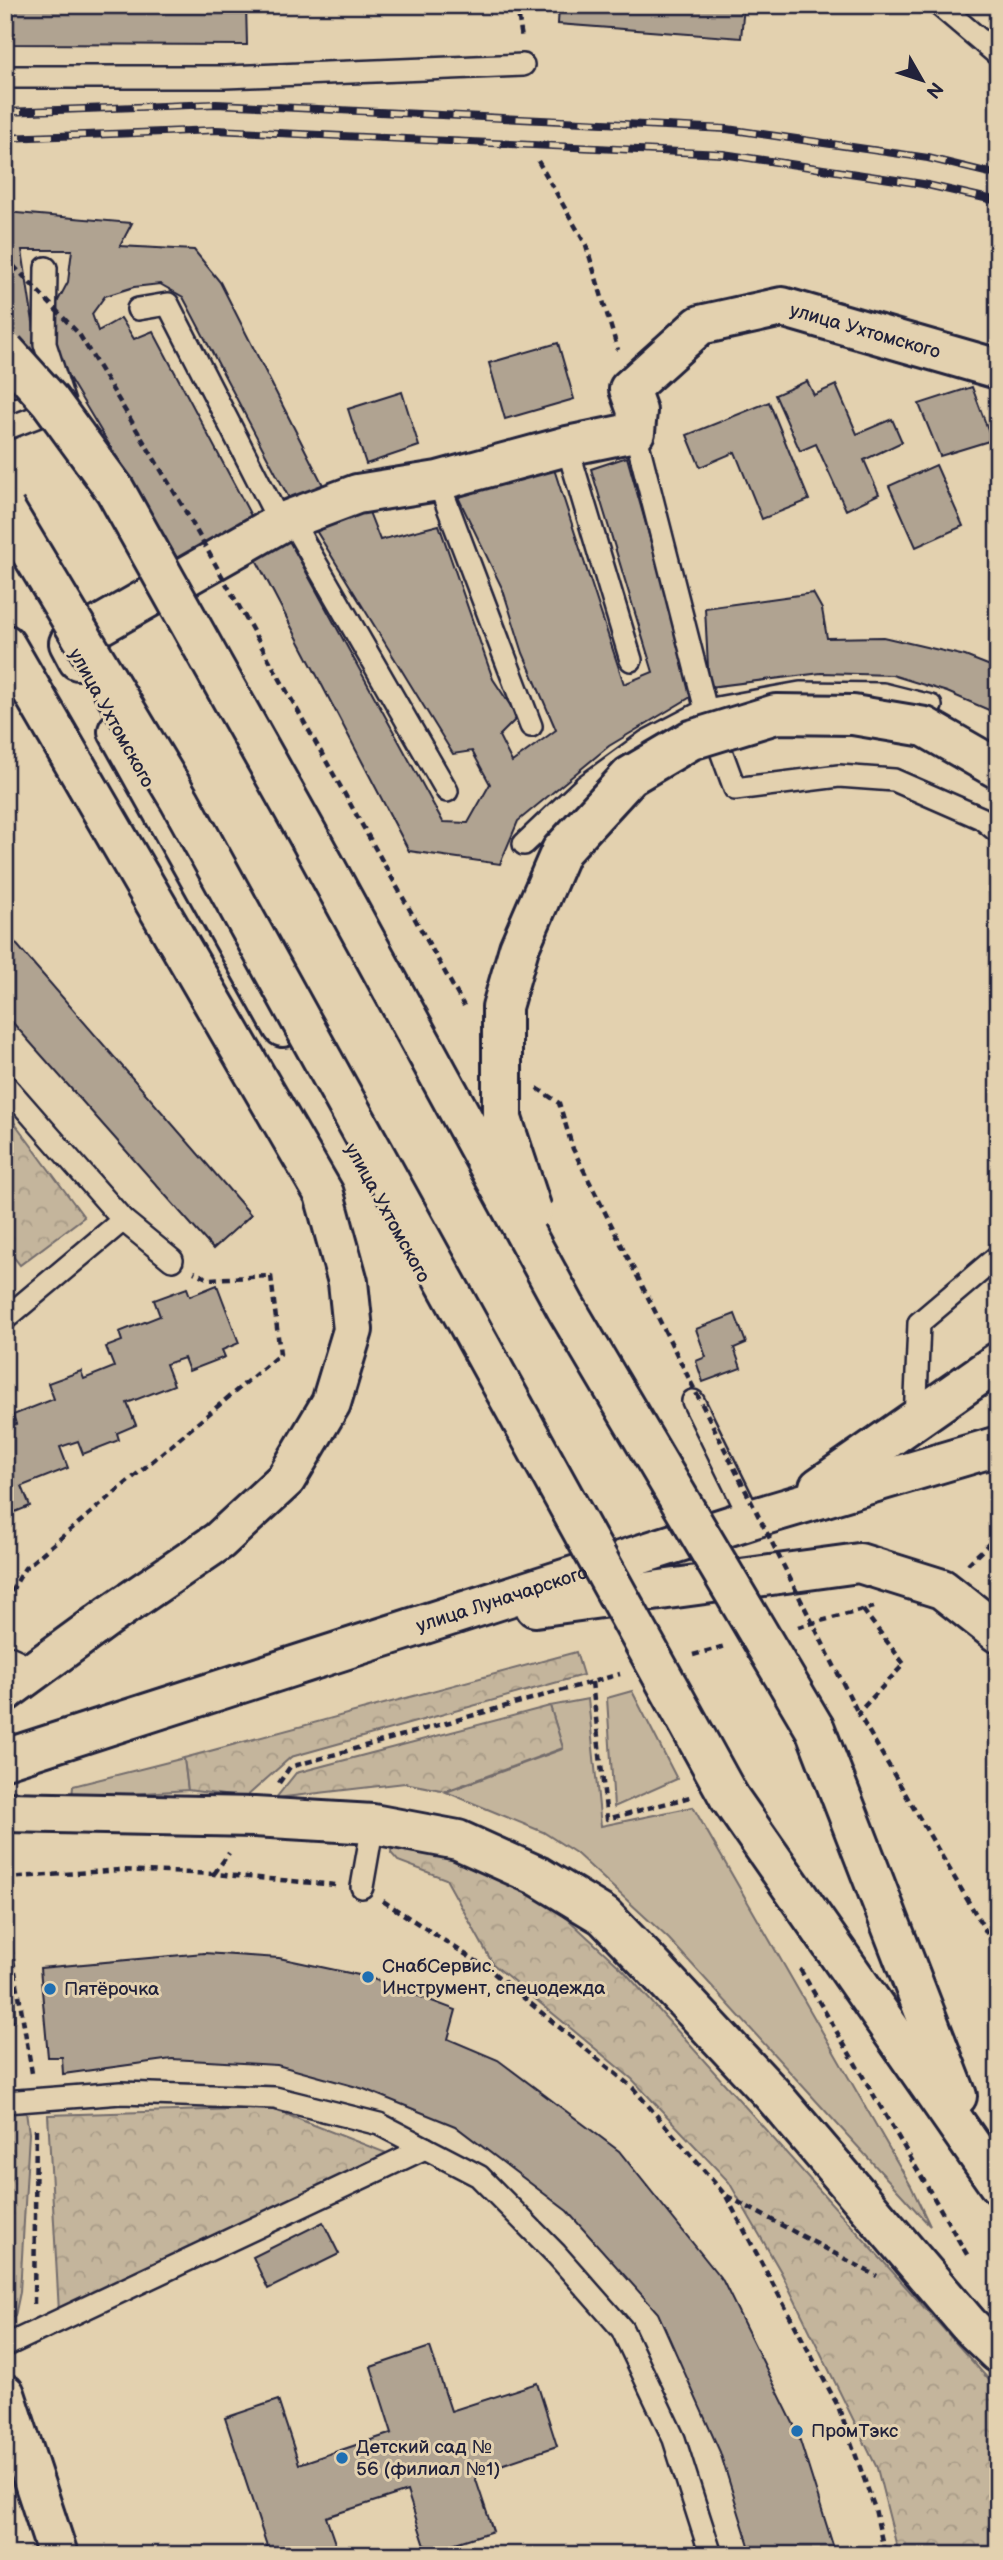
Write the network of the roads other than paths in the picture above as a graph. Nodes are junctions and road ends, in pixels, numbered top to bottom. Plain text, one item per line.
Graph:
1 (939, 5) edge
2 (998, 55) edge
3 (523, 65) dead end
4 (5, 77) edge
5 (46, 268) dead end
6 (138, 309) dead end
7 (5, 351) edge
8 (998, 369) edge
9 (5, 429) edge
10 (635, 432) junction
11 (567, 446) junction
12 (438, 481) junction
13 (5, 509) edge
14 (286, 521) junction
15 (5, 544) edge
16 (69, 643) junction
17 (5, 644) edge
18 (631, 660) dead end
19 (931, 706) dead end
20 (706, 710) junction
21 (531, 726) dead end
22 (998, 769) edge
23 (447, 791) dead end
24 (998, 832) edge
25 (524, 844) dead end
26 (5, 1085) edge
27 (123, 1220) junction
28 (998, 1256) edge
29 (172, 1261) road end
30 (566, 1308) junction
31 (5, 1320) edge
32 (998, 1362) edge
33 (693, 1401) dead end
34 (915, 1422) junction
35 (998, 1446) edge
36 (790, 1507) junction
37 (751, 1519) junction
38 (586, 1572) junction
39 (429, 1622) junction
40 (998, 1633) edge
41 (21, 1662) edge
42 (5, 1692) edge
43 (5, 1759) edge
44 (5, 1812) edge
45 (373, 1824) junction
46 (362, 1887) road end
47 (5, 2102) edge
48 (425, 2148) junction
49 (989, 2169) edge
50 (5, 2346) edge
51 (998, 2353) edge
52 (5, 2394) edge
53 (58, 2555) edge
54 (711, 2555) edge

1 - 2 lane
3 - 4 lane
5 - 9 lane
6 - 14 lane
7 - 30 main road, bridge
8 - 10 main road, улица Ухтомского
10 - 11 main road, улица Ухтомского
10 - 20 lane
11 - 12 main road, улица Ухтомского
11 - 18 lane
12 - 14 main road, улица Ухтомского
12 - 21 lane
13 - 49 main road, bridge
14 - 16 main road, улица Ухтомского
14 - 23 lane
15 - 16 lane
16 - 38 main road, улица Ухтомского
17 - 41 main road
19 - 20 lane
20 - 24 lane
20 - 25 lane
22 - 30 main road, bridge
26 - 27 lane
27 - 29 lane
27 - 31 lane
28 - 34 lane
30 - 49 main road, bridge
32 - 34 main road
33 - 37 lane
34 - 36 main road
35 - 36 main road, улица Луначарского
36 - 37 main road, улица Луначарского
37 - 38 main road, улица Луначарского
38 - 39 main road, улица Луначарского
39 - 40 main road
39 - 43 main road, улица Луначарского
41 - 42 main road
44 - 45 main road
45 - 46 lane
45 - 51 main road
47 - 48 lane
48 - 50 lane
48 - 54 lane
52 - 53 main road

